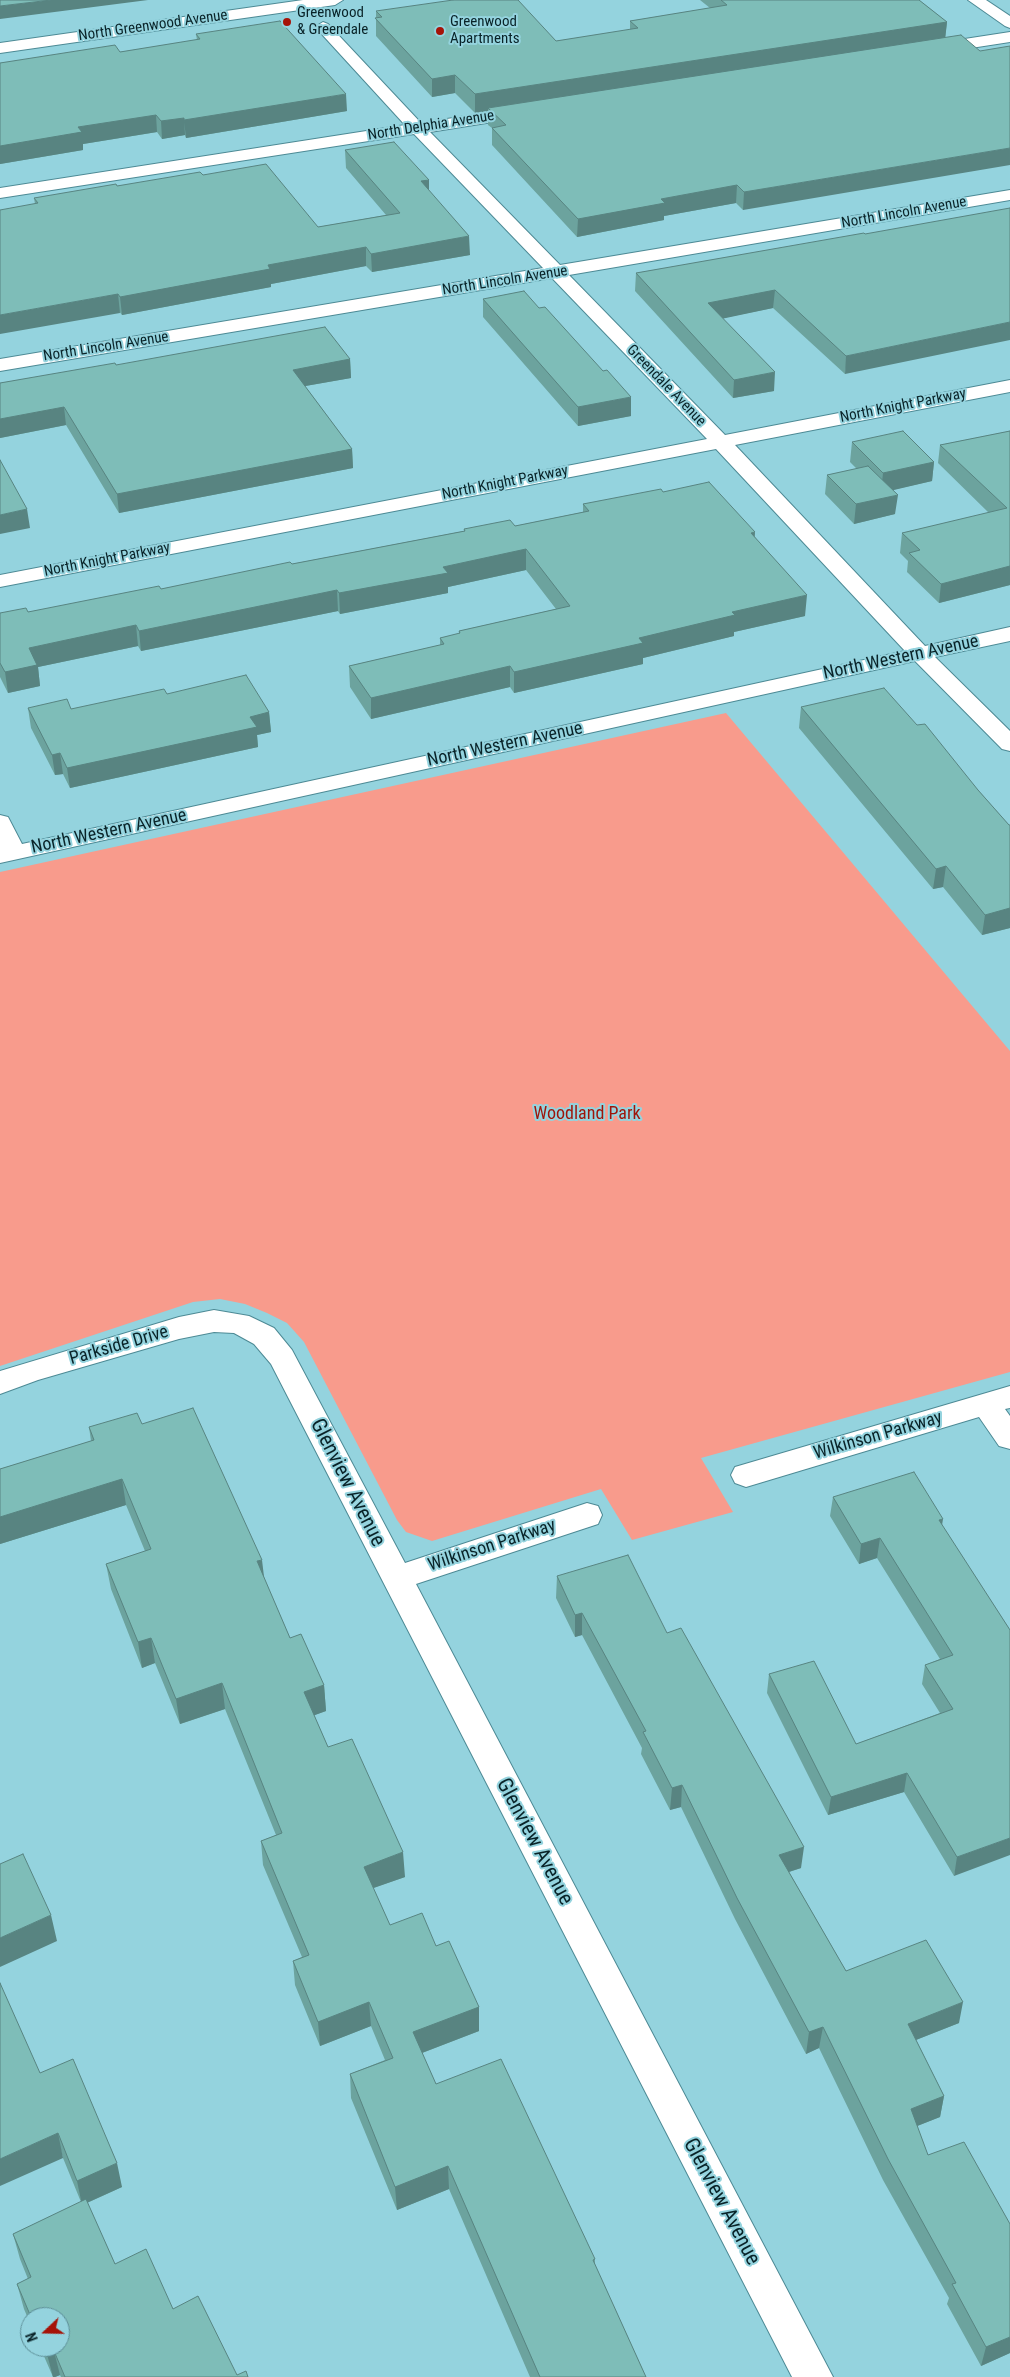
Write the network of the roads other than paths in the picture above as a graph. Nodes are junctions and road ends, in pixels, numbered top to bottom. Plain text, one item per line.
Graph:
1 (335, 0) edge
2 (976, 0) edge
3 (292, 3) edge
4 (1010, 23) edge
5 (323, 27) dead end
6 (1010, 37) edge
7 (0, 48) edge
8 (916, 52) edge
9 (544, 109) edge
10 (417, 128) junction
11 (0, 193) edge
12 (1010, 195) edge
13 (556, 273) junction
14 (0, 365) edge
15 (1010, 386) edge
16 (720, 441) junction
17 (0, 581) edge
18 (1010, 634) edge
19 (920, 654) junction
20 (1010, 744) edge
21 (0, 822) edge
22 (7, 855) edge
23 (239, 1323) joint
24 (0, 1383) edge
25 (997, 1400) edge
26 (1010, 1438) edge
27 (746, 1475) dead end
28 (587, 1515) dead end
29 (397, 1578) junction
30 (813, 2377) edge

1 - 3 street, North Greenwood Avenue
2 - 4 street
3 - 7 street, North Greenwood Avenue
5 - 10 street, Greendale Avenue
6 - 8 street
9 - 10 street, North Delphia Avenue
10 - 11 street, North Delphia Avenue
10 - 13 street, Greendale Avenue
12 - 13 street, North Lincoln Avenue
13 - 14 street, North Lincoln Avenue
13 - 16 street, Greendale Avenue
15 - 16 street, North Knight Parkway
16 - 17 street, North Knight Parkway
16 - 19 street, Greendale Avenue
18 - 19 street, North Western Avenue
19 - 20 street, Greendale Avenue
19 - 22 street, North Western Avenue
21 - 22 street
23 - 24 street, Parkside Drive
23 - 29 street, Glenview Avenue
25 - 26 street
25 - 27 street, Wilkinson Parkway
28 - 29 street, Wilkinson Parkway
29 - 30 street, Glenview Avenue

